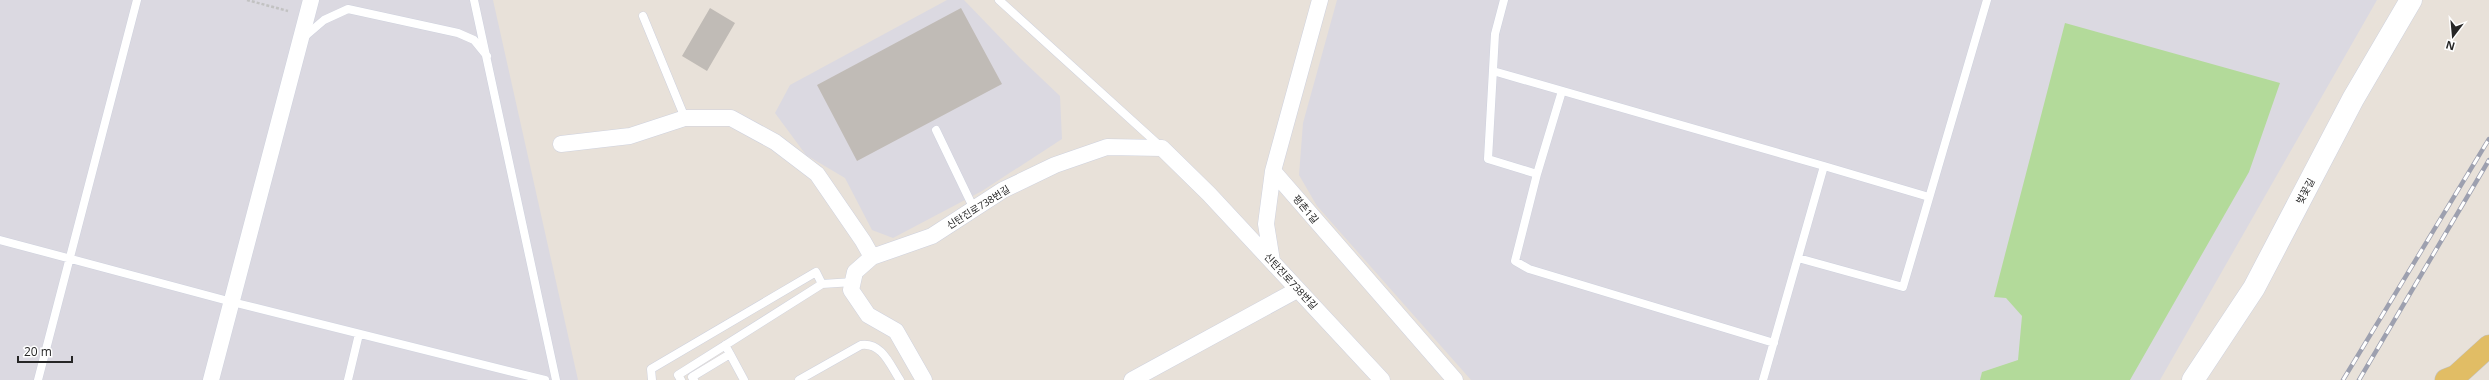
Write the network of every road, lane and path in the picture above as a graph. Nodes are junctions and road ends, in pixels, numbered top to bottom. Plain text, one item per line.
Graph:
1 (137, 0) edge
2 (247, 0) edge
3 (312, 0) edge
4 (474, 0) edge
5 (999, 0) edge
6 (1320, 0) edge
7 (1504, 0) edge
8 (1987, 0) edge
9 (2412, 0) edge
10 (288, 11) dead end
11 (643, 16) dead end
12 (301, 40) junction
13 (488, 58) junction
14 (1493, 71) junction
15 (1562, 91) junction
16 (685, 118) junction
17 (936, 130) dead end
18 (561, 144) dead end
19 (1162, 148) junction
20 (1824, 166) junction
21 (1273, 171) junction
22 (1537, 174) junction
23 (1929, 197) junction
24 (974, 209) junction
25 (0, 240) edge
26 (872, 258) junction
27 (1798, 258) junction
28 (70, 259) junction
29 (1272, 261) junction
30 (853, 282) junction
31 (822, 284) junction
32 (1297, 290) junction
33 (232, 302) junction
34 (359, 334) junction
35 (1774, 343) junction
36 (725, 345) junction
37 (2489, 346) edge
38 (730, 354) junction
39 (38, 380) edge
40 (211, 380) edge
41 (348, 380) edge
42 (545, 380) edge
43 (556, 380) edge
44 (652, 380) edge
45 (681, 380) edge
46 (694, 380) edge
47 (744, 380) edge
48 (799, 380) edge
49 (900, 380) edge
50 (924, 380) edge
51 (1132, 380) edge
52 (1382, 380) edge
53 (1455, 380) edge
54 (1762, 380) edge
55 (2193, 380) edge
56 (2446, 380) edge

1 - 28 lane
2 - 10 path
3 - 12 street
4 - 13 lane
5 - 19 lane
6 - 21 street
7 - 14 lane
8 - 23 lane
9 - 55 street, 벚꽃길
11 - 16 lane
12 - 13 lane
12 - 33 street
13 - 43 lane
14 - 15 lane
14 - 22 lane
15 - 20 lane
15 - 22 lane
16 - 18 street
16 - 26 street
17 - 24 lane
19 - 24 street, 신탄진로738번길
19 - 29 street, 신탄진로738번길
20 - 23 lane
20 - 27 lane
21 - 29 street
21 - 53 street, 평촌1길
22 - 35 lane
23 - 27 lane
24 - 26 street, 신탄진로738번길
25 - 28 lane
26 - 30 street, 신탄진로738번길
27 - 35 lane
28 - 33 lane
28 - 39 lane
29 - 32 street, 신탄진로738번길
30 - 31 lane
30 - 50 street
31 - 36 lane
31 - 44 lane
32 - 51 street
32 - 52 street, 신탄진로738번길
33 - 34 lane
33 - 40 street
34 - 41 lane
34 - 42 lane
35 - 54 lane
36 - 38 lane
36 - 45 lane
37 - 56 main road
38 - 46 lane
38 - 47 lane
48 - 49 lane

